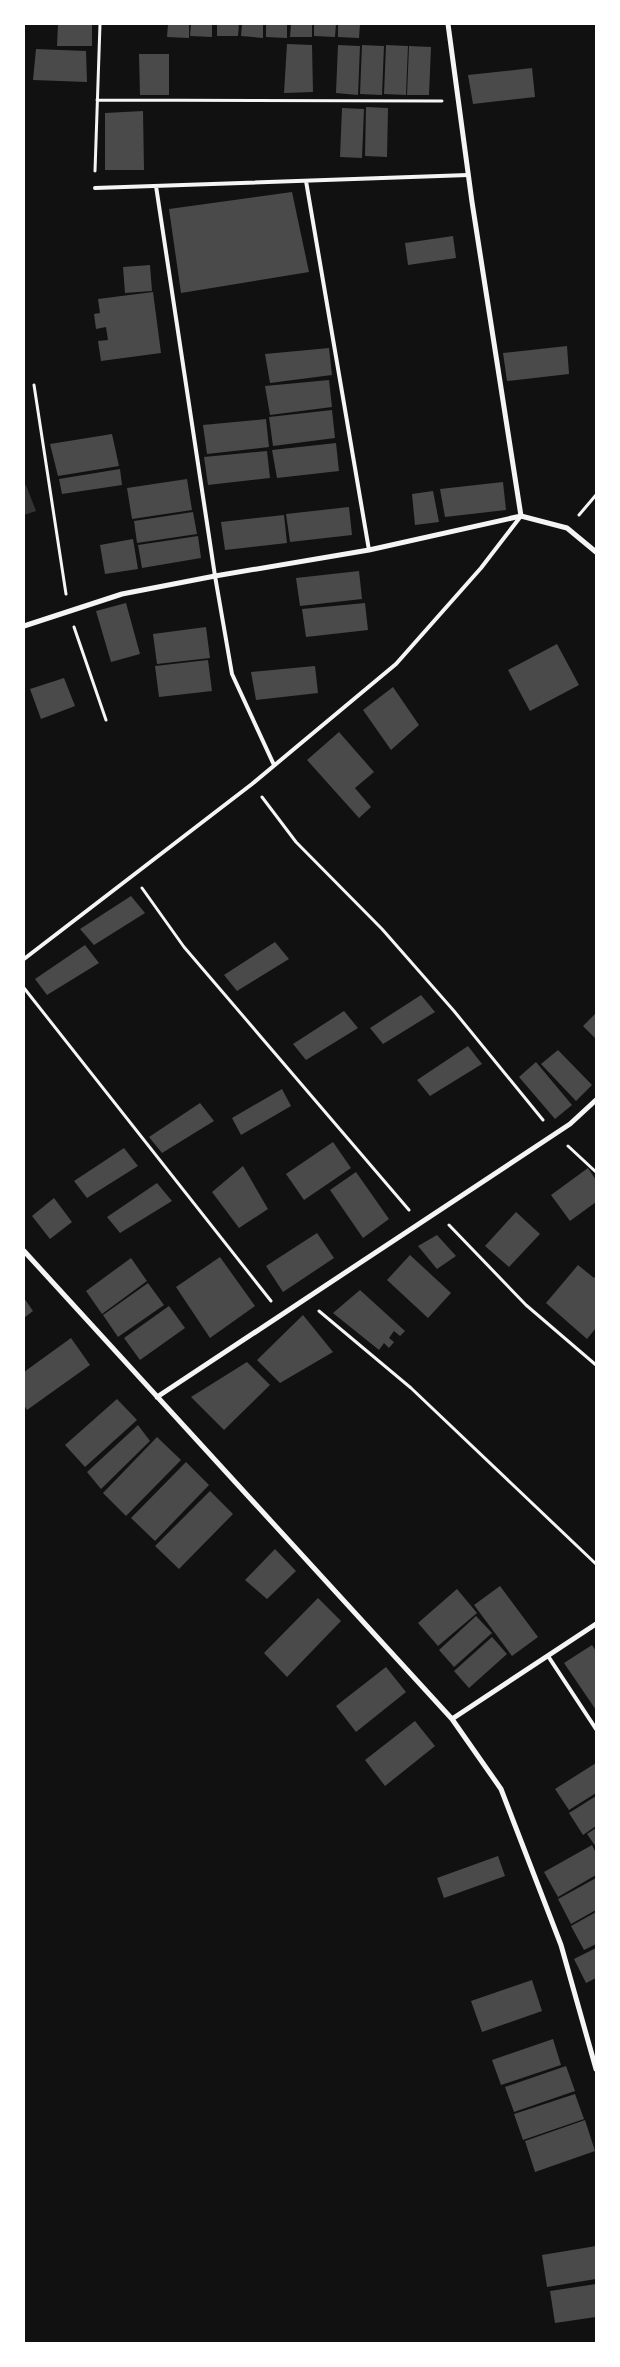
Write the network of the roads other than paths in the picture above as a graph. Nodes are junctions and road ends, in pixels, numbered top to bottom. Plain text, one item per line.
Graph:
1 (448, 24) edge
2 (468, 174) junction
3 (306, 181) junction
4 (156, 186) junction
5 (95, 188) road end
6 (521, 516) junction
7 (369, 550) junction
8 (596, 552) edge
9 (215, 576) junction
10 (24, 626) edge
11 (274, 765) junction
12 (24, 959) edge
13 (596, 1100) edge
14 (24, 1251) edge
15 (158, 1397) junction
16 (596, 1624) edge
17 (548, 1656) junction
18 (452, 1719) junction
19 (596, 1729) edge
20 (596, 2069) edge

1 - 2 street
2 - 3 lane
2 - 6 street
3 - 4 lane
3 - 7 lane
4 - 5 lane
4 - 9 lane
6 - 7 street
6 - 8 street
6 - 11 lane
7 - 9 street
9 - 10 street
9 - 11 lane
11 - 12 lane
13 - 15 street
14 - 15 street
15 - 18 street
16 - 17 street
17 - 18 street
17 - 19 lane
18 - 20 street

